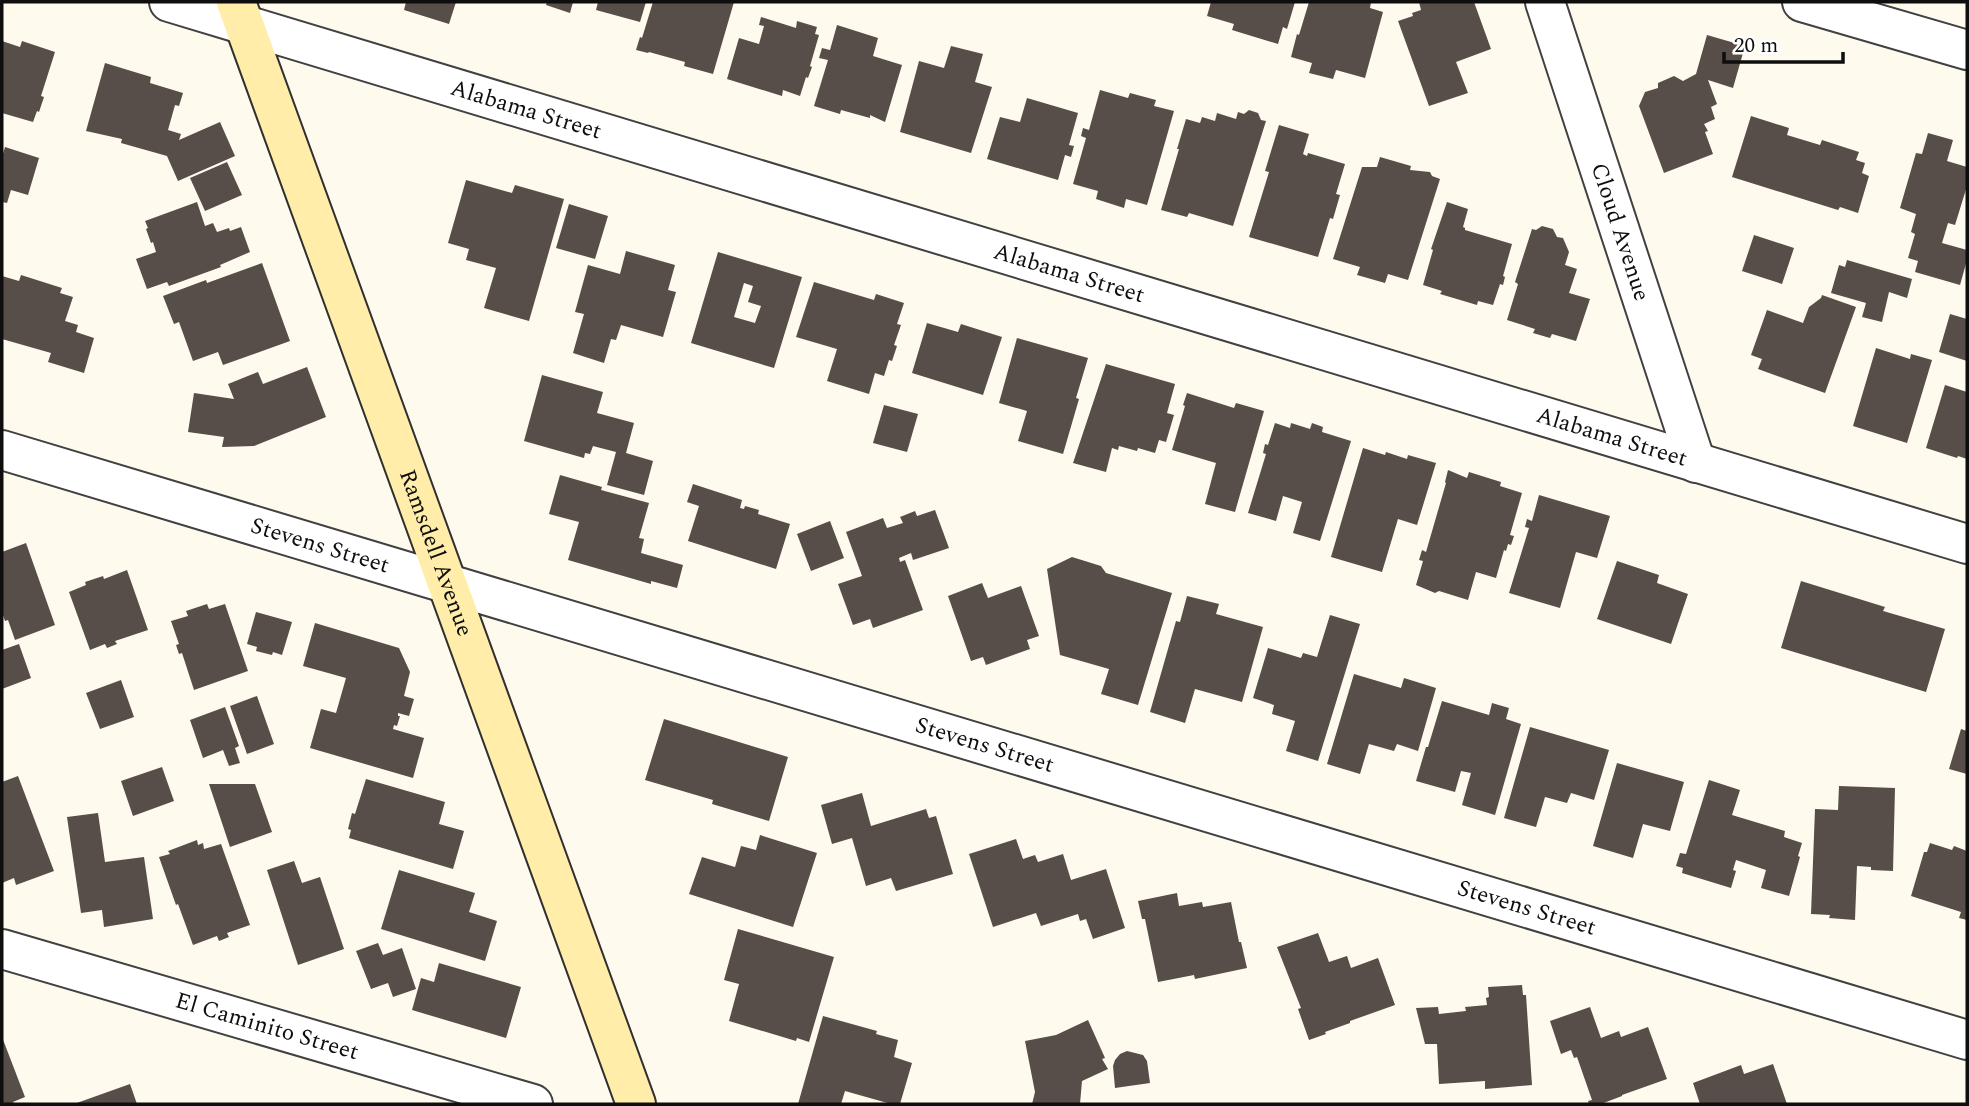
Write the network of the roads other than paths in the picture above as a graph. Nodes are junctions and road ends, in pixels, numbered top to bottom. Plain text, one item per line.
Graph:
1 (169, 2) edge
2 (1545, 2) edge
3 (1801, 2) edge
4 (239, 13) edge
5 (1967, 50) edge
6 (2, 450) edge
7 (1696, 463) junction
8 (1967, 544) edge
9 (447, 583) junction
10 (2, 949) edge
11 (1967, 1040) edge
12 (533, 1104) edge
13 (636, 1104) edge

1 - 4 street, Alabama Street
2 - 7 street, Cloud Avenue
3 - 5 street
4 - 7 street, Alabama Street
4 - 9 street, Ramsdell Avenue
6 - 9 street, Stevens Street
7 - 8 street, Alabama Street
9 - 11 street, Stevens Street
9 - 13 street, Ramsdell Avenue
10 - 12 street, El Caminito Street

